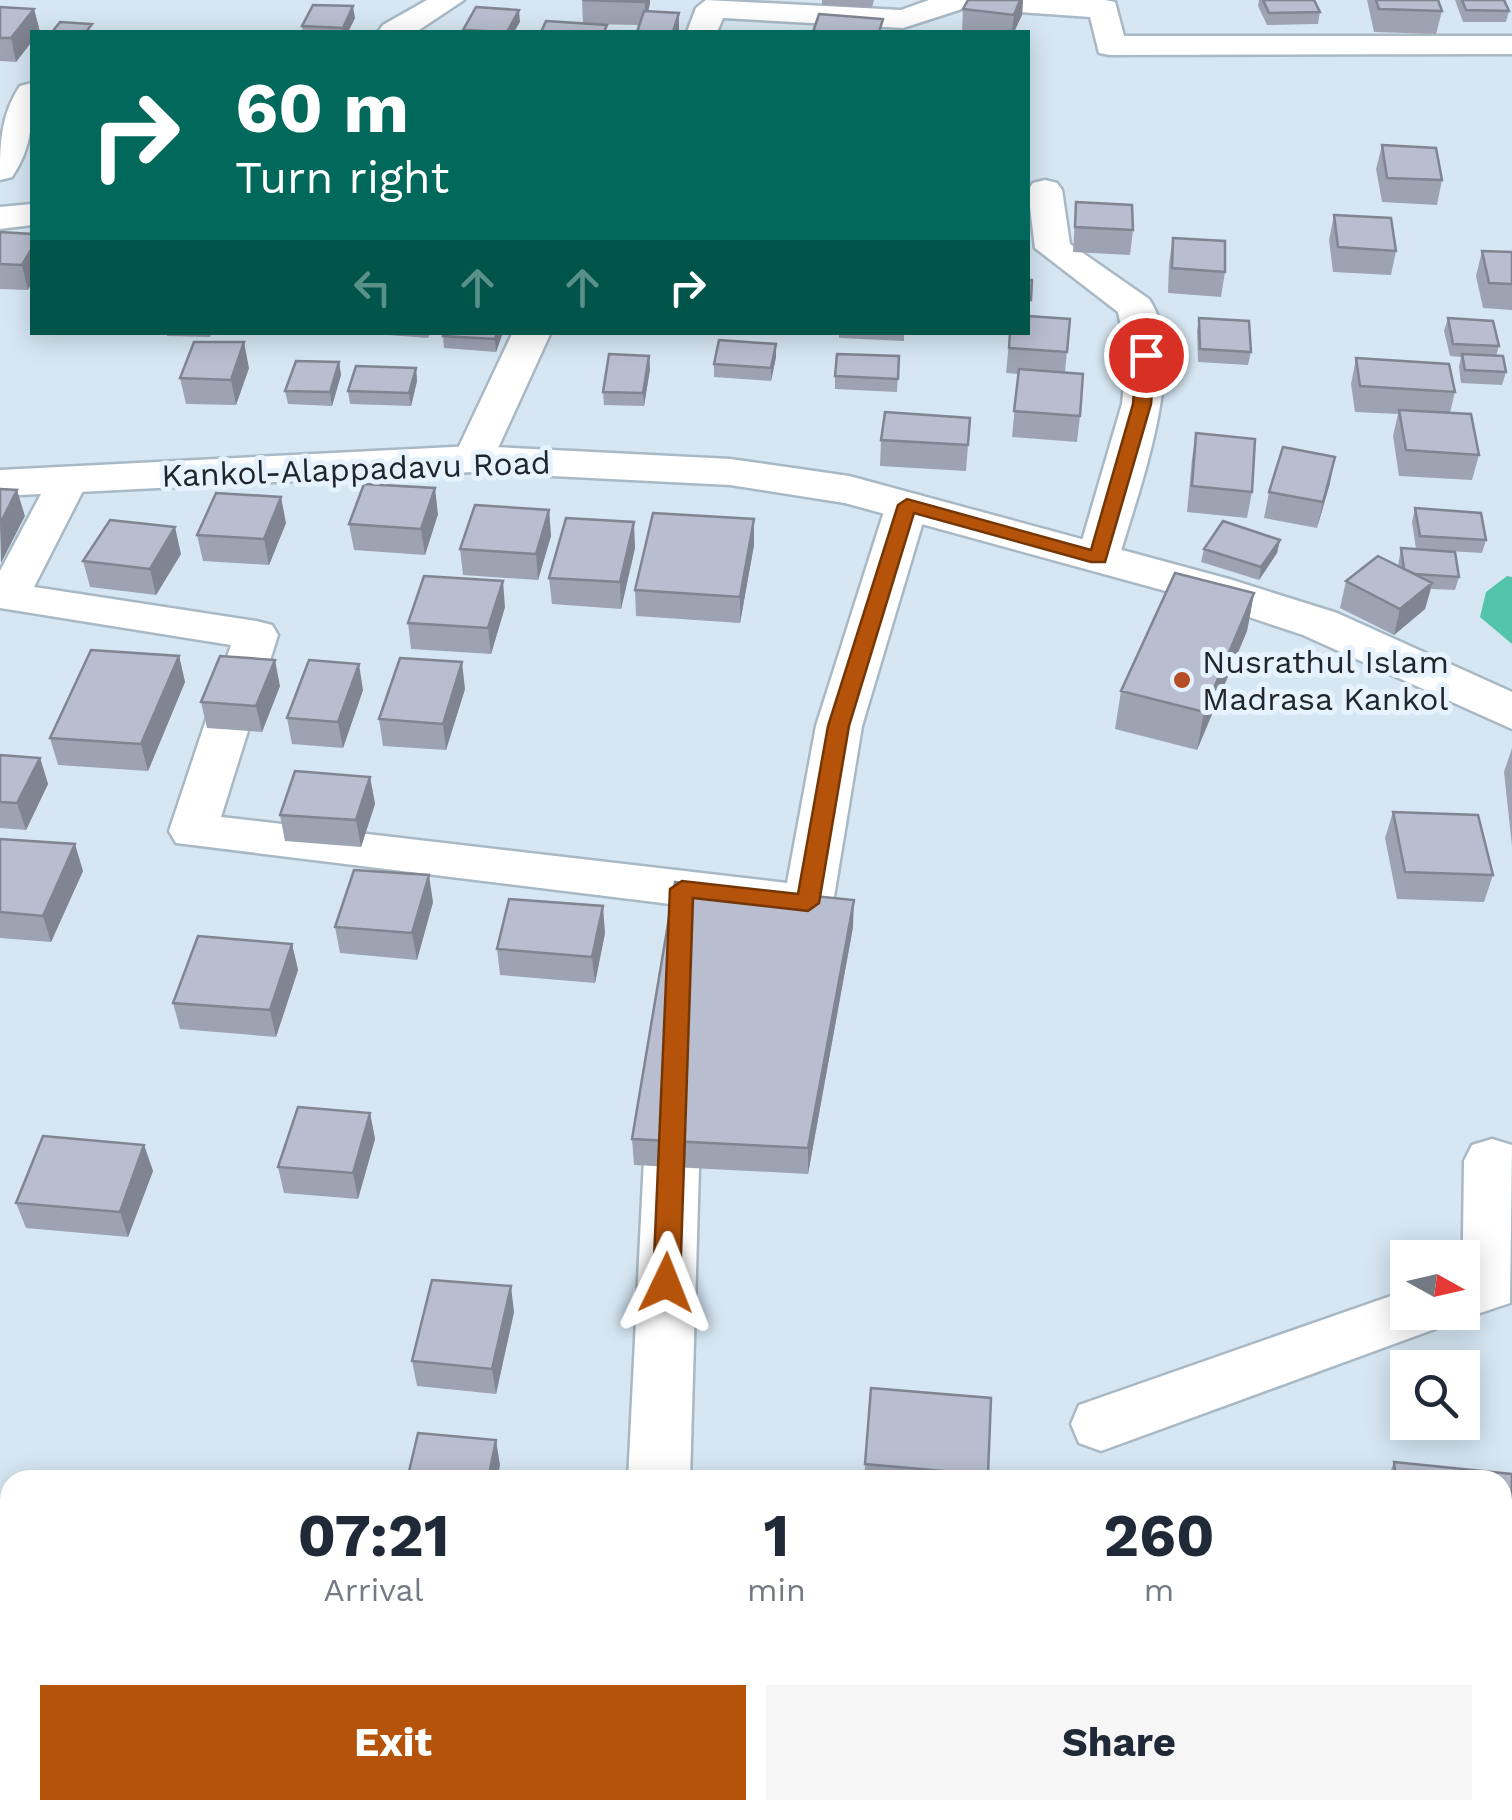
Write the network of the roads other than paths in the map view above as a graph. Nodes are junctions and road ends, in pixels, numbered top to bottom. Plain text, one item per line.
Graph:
1 (449, 0) edge
2 (959, 0) edge
3 (968, 0) edge
4 (397, 30) edge
5 (703, 30) edge
6 (1512, 46) edge
7 (30, 98) edge
8 (0, 170) edge
9 (1045, 190) dead end
10 (30, 215) edge
11 (0, 218) edge
12 (531, 335) edge
13 (472, 459) junction
14 (69, 479) junction
15 (0, 483) edge
16 (907, 505) junction
17 (1098, 558) junction
18 (4, 600) edge
19 (1512, 712) edge
20 (682, 889) junction
21 (680, 948) edge
22 (676, 1046) edge
23 (1512, 1167) edge
24 (1480, 1289) edge
25 (1390, 1321) edge
26 (1101, 1424) dead end
27 (659, 1470) edge

1 - 4 street
2 - 5 street
3 - 6 street
7 - 8 street
9 - 17 street
10 - 11 street
12 - 13 street
13 - 14 main road, Kankol-Alappadavu Road
13 - 16 main road, Kankol-Alappadavu Road
14 - 15 main road, Kankol-Alappadavu Road
14 - 18 street
16 - 17 main road, Kankol-Alappadavu Road
16 - 20 street
17 - 19 main road, Kankol-Alappadavu Road
18 - 20 street
20 - 21 street
22 - 27 street
23 - 24 street
25 - 26 street

